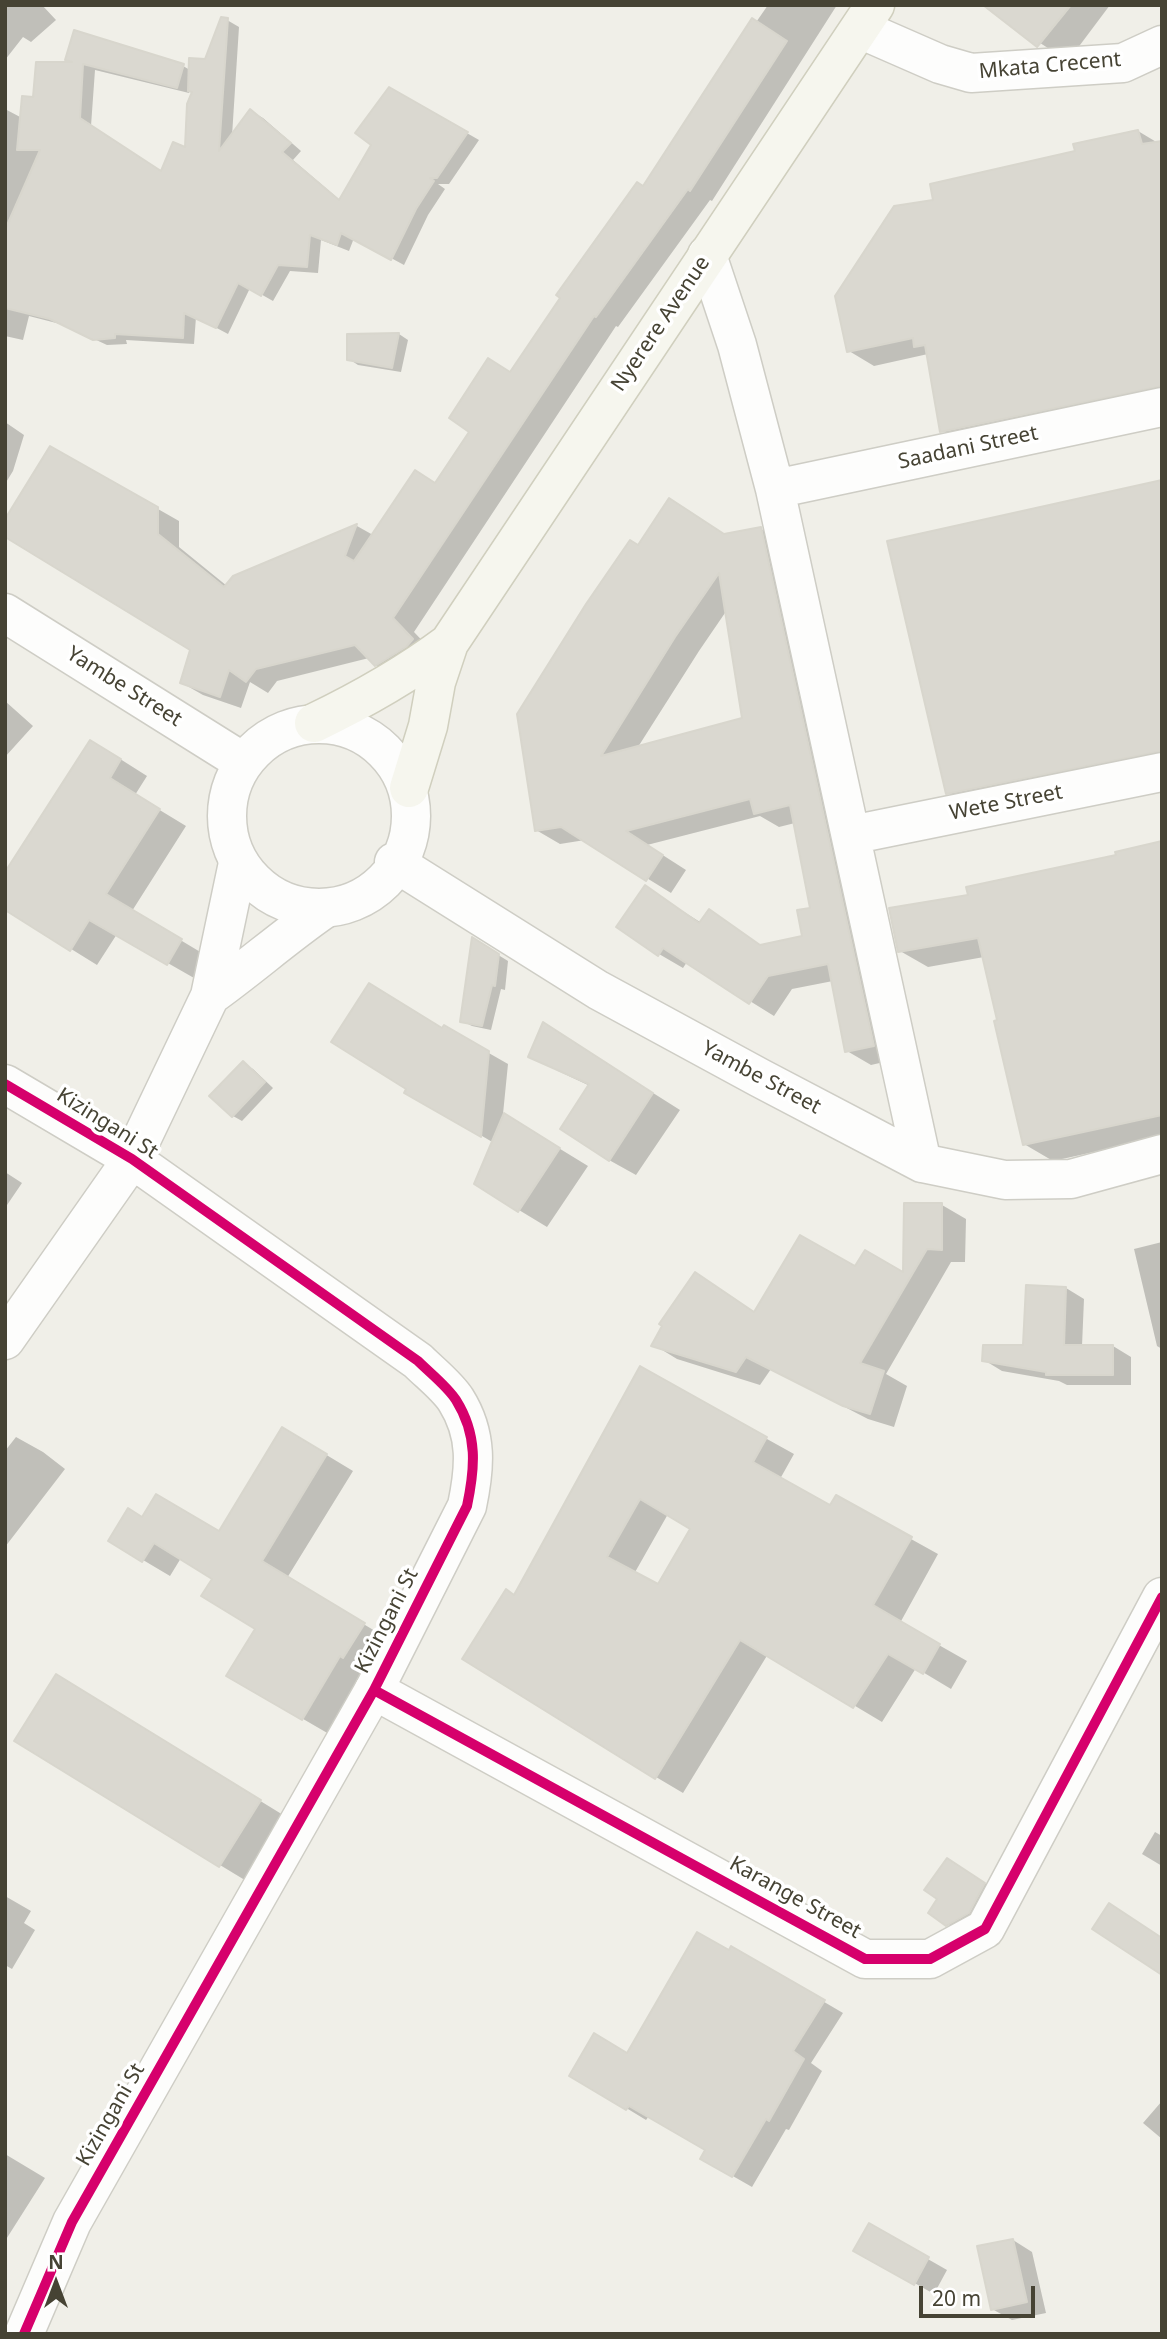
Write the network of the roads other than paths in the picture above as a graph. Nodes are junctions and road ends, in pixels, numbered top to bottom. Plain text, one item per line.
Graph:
1 (867, 17) edge
2 (1162, 46) edge
3 (707, 255) junction
4 (1162, 407) edge
5 (775, 489) junction
6 (5, 613) edge
7 (449, 643) junction
8 (314, 723) junction
9 (243, 762) junction
10 (1162, 772) edge
11 (409, 788) junction
12 (851, 835) junction
13 (394, 862) junction
14 (238, 863) junction
15 (323, 910) junction
16 (210, 996) junction
17 (5, 1084) edge
18 (1162, 1154) edge
19 (132, 1159) junction
20 (922, 1163) junction
21 (5, 1340) edge
22 (1162, 1597) edge
23 (374, 1690) junction
24 (24, 2334) edge

1 - 2 street, Mkata Crecent
1 - 3 main road, Nyerere Avenue
3 - 5 street
3 - 7 main road, Nyerere Avenue
4 - 5 street, Saadani Street
5 - 12 street
6 - 9 street, Yambe Street
7 - 8 main road
7 - 11 main road
8 - 9 street
8 - 11 street
9 - 14 street
10 - 12 street, Wete Street
11 - 13 street
12 - 20 street
13 - 15 street
13 - 20 street, Yambe Street
14 - 15 street
14 - 16 street
15 - 16 street
16 - 19 street
17 - 19 street, Kizingani St
18 - 20 street, Yambe Street
19 - 21 street
19 - 23 street, Kizingani St
22 - 23 street, Karange Street
23 - 24 street, Kizingani St

